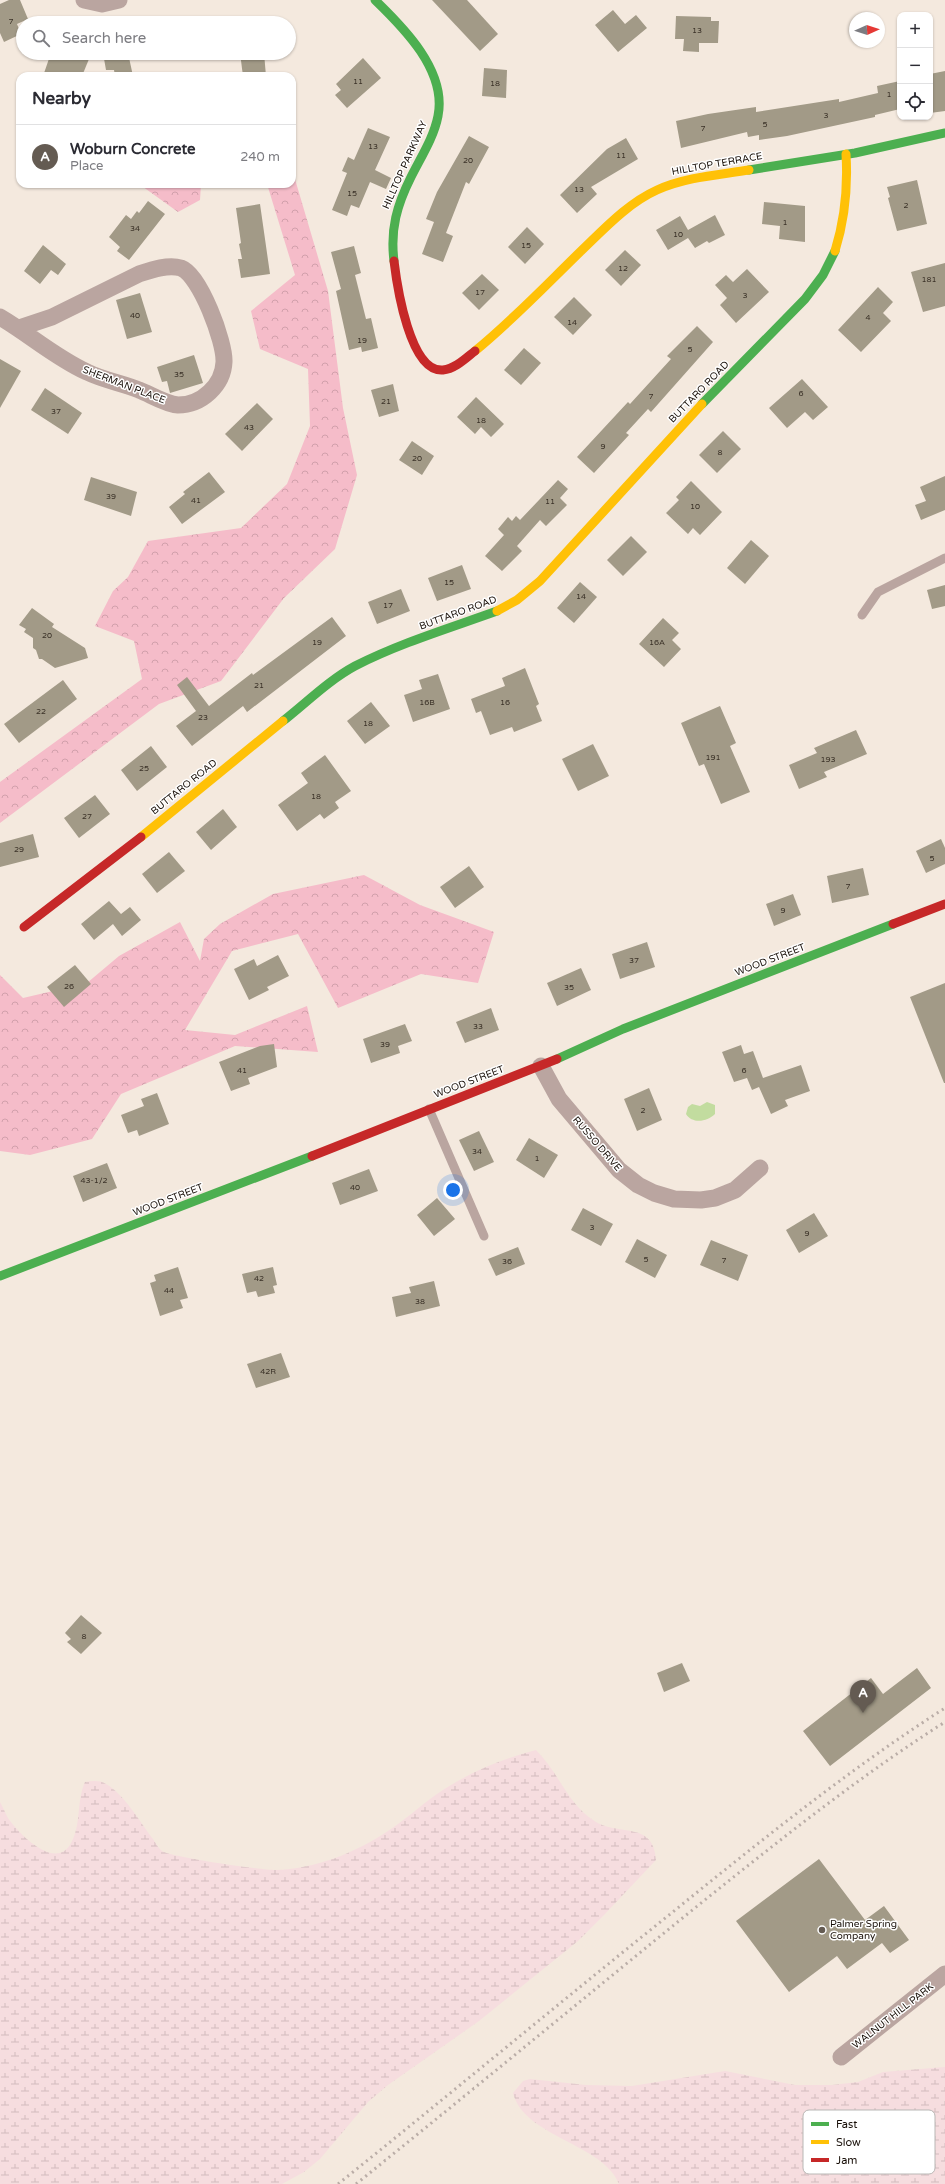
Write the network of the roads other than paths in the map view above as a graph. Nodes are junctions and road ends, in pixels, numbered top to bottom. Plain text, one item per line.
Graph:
1 (84, 0) edge
2 (119, 0) edge
3 (375, 0) edge
4 (945, 133) edge
5 (846, 154) junction
6 (0, 317) edge
7 (19, 328) junction
8 (439, 370) joint
9 (945, 558) edge
10 (862, 615) dead end
11 (945, 904) edge
12 (24, 927) dead end
13 (541, 1066) junction
14 (429, 1109) junction
15 (760, 1168) dead end
16 (484, 1236) dead end
17 (0, 1276) edge
18 (945, 1974) edge
19 (841, 2057) dead end

1 - 2 street
3 - 8 street, HILLTOP PARKWAY
4 - 5 street, HILLTOP TERRACE
5 - 8 street, HILLTOP TERRACE
5 - 12 street, BUTTARO ROAD
6 - 7 street, SHERMAN PLACE
7 - 7 street, SHERMAN PLACE
9 - 10 lane
11 - 13 street, WOOD STREET
13 - 14 street, WOOD STREET
13 - 15 street, RUSSO DRIVE
14 - 16 lane
14 - 17 street, WOOD STREET
18 - 19 street, WALNUT HILL PARK

